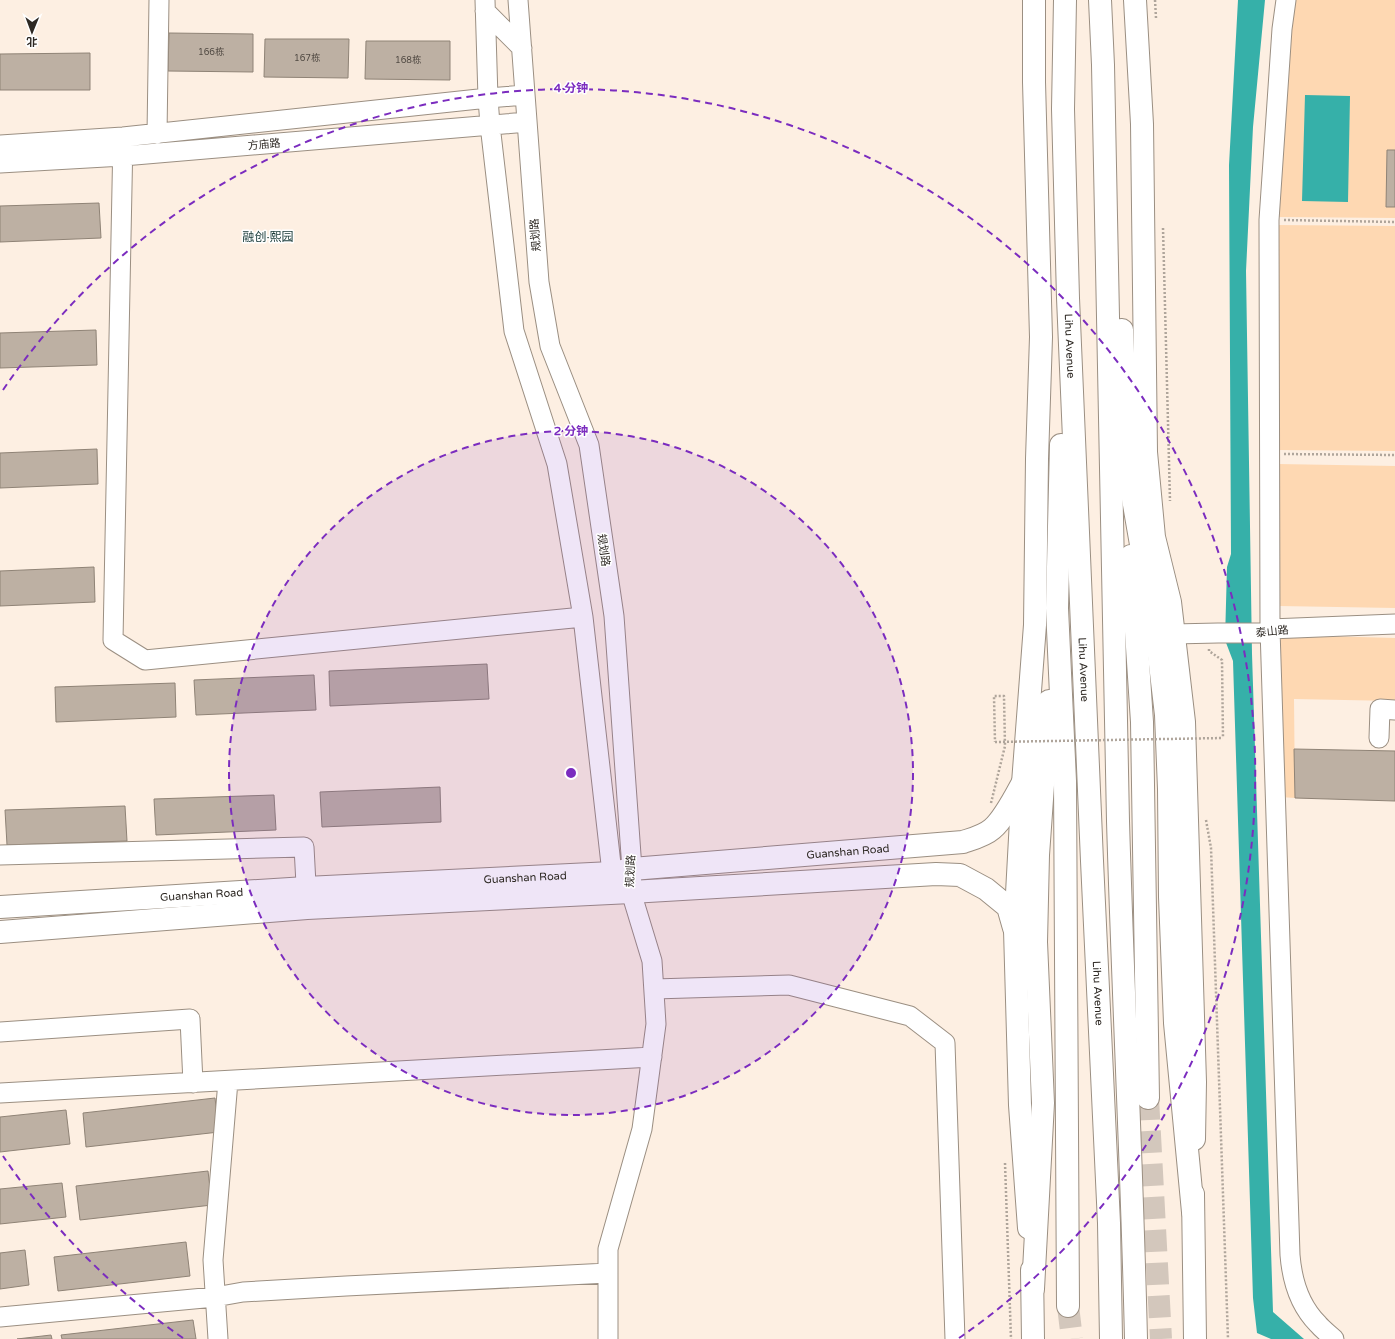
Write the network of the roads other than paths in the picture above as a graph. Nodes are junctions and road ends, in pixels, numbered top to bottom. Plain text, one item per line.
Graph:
1 (159, 0) edge
2 (518, 0) edge
3 (1034, 0) edge
4 (1056, 0) edge
5 (1065, 0) edge
6 (1101, 0) edge
7 (1135, 0) edge
8 (1286, 0) edge
9 (485, 5) edge
10 (522, 48) junction
11 (1103, 65) junction
12 (525, 95) junction
13 (488, 98) junction
14 (1063, 109) junction
15 (527, 122) junction
16 (490, 125) junction
17 (157, 134) junction
18 (123, 137) junction
19 (0, 145) edge
20 (123, 156) junction
21 (0, 163) edge
22 (1068, 298) junction
23 (1128, 470) junction
24 (1056, 608) junction
25 (583, 617) junction
26 (1395, 624) edge
27 (1268, 631) junction
28 (1173, 634) junction
29 (1395, 710) edge
30 (1379, 738) dead end
31 (1023, 783) junction
32 (0, 855) edge
33 (622, 871) junction
34 (631, 892) junction
35 (306, 898) junction
36 (0, 907) edge
37 (1015, 930) junction
38 (0, 932) edge
39 (654, 989) junction
40 (0, 1032) edge
41 (652, 1057) junction
42 (228, 1081) junction
43 (193, 1083) junction
44 (0, 1093) edge
45 (1148, 1098) tunnel mouth
46 (1193, 1212) junction
47 (608, 1272) junction
48 (1033, 1288) junction
49 (215, 1297) junction
50 (1068, 1306) tunnel mouth
51 (0, 1317) edge
52 (218, 1339) edge
53 (608, 1339) edge
54 (955, 1339) edge
55 (1033, 1339) edge
56 (1111, 1339) edge
57 (1136, 1339) edge
58 (1195, 1339) edge
59 (1334, 1339) edge

1 - 17 street
2 - 10 street, 规划路
3 - 31 main road
4 - 14 main road
5 - 14 main road, Lihu Avenue
6 - 11 main road
7 - 28 main road
8 - 27 street
9 - 10 street
9 - 13 street, 规划路
10 - 12 street, 规划路
11 - 23 main road
11 - 57 main road
12 - 13 street, 方庙路
12 - 15 street, 规划路
13 - 16 street, 规划路
13 - 17 street, 方庙路
14 - 22 main road, Lihu Avenue
15 - 16 street, 方庙路
15 - 33 street, 规划路
16 - 20 street, 方庙路
16 - 25 street, 规划路
17 - 18 street, 方庙路
18 - 19 street, 方庙路
18 - 20 street
20 - 21 street, 方庙路
20 - 25 street
22 - 24 main road
22 - 56 main road, Lihu Avenue
23 - 45 main road
23 - 46 main road
24 - 48 main road
24 - 50 main road
25 - 33 street, 规划路
26 - 27 street, 泰山路
27 - 28 street, 泰山路
27 - 59 street
28 - 46 main road
29 - 30 street
31 - 33 main road, Guanshan Road
31 - 37 main road
32 - 35 street
33 - 34 street, 规划路
33 - 35 main road, Guanshan Road
34 - 35 main road, Guanshan Road
34 - 37 main road, Guanshan Road
34 - 39 street, 规划路
35 - 36 main road, Guanshan Road
35 - 38 main road, Guanshan Road
37 - 48 main road
39 - 41 street, 规划路
39 - 54 street
40 - 43 street
41 - 42 street
41 - 47 street, 规划路
42 - 43 street
42 - 49 street
43 - 44 street
46 - 58 main road
47 - 49 street
47 - 53 street, 规划路
48 - 55 main road
49 - 51 street
49 - 52 street

